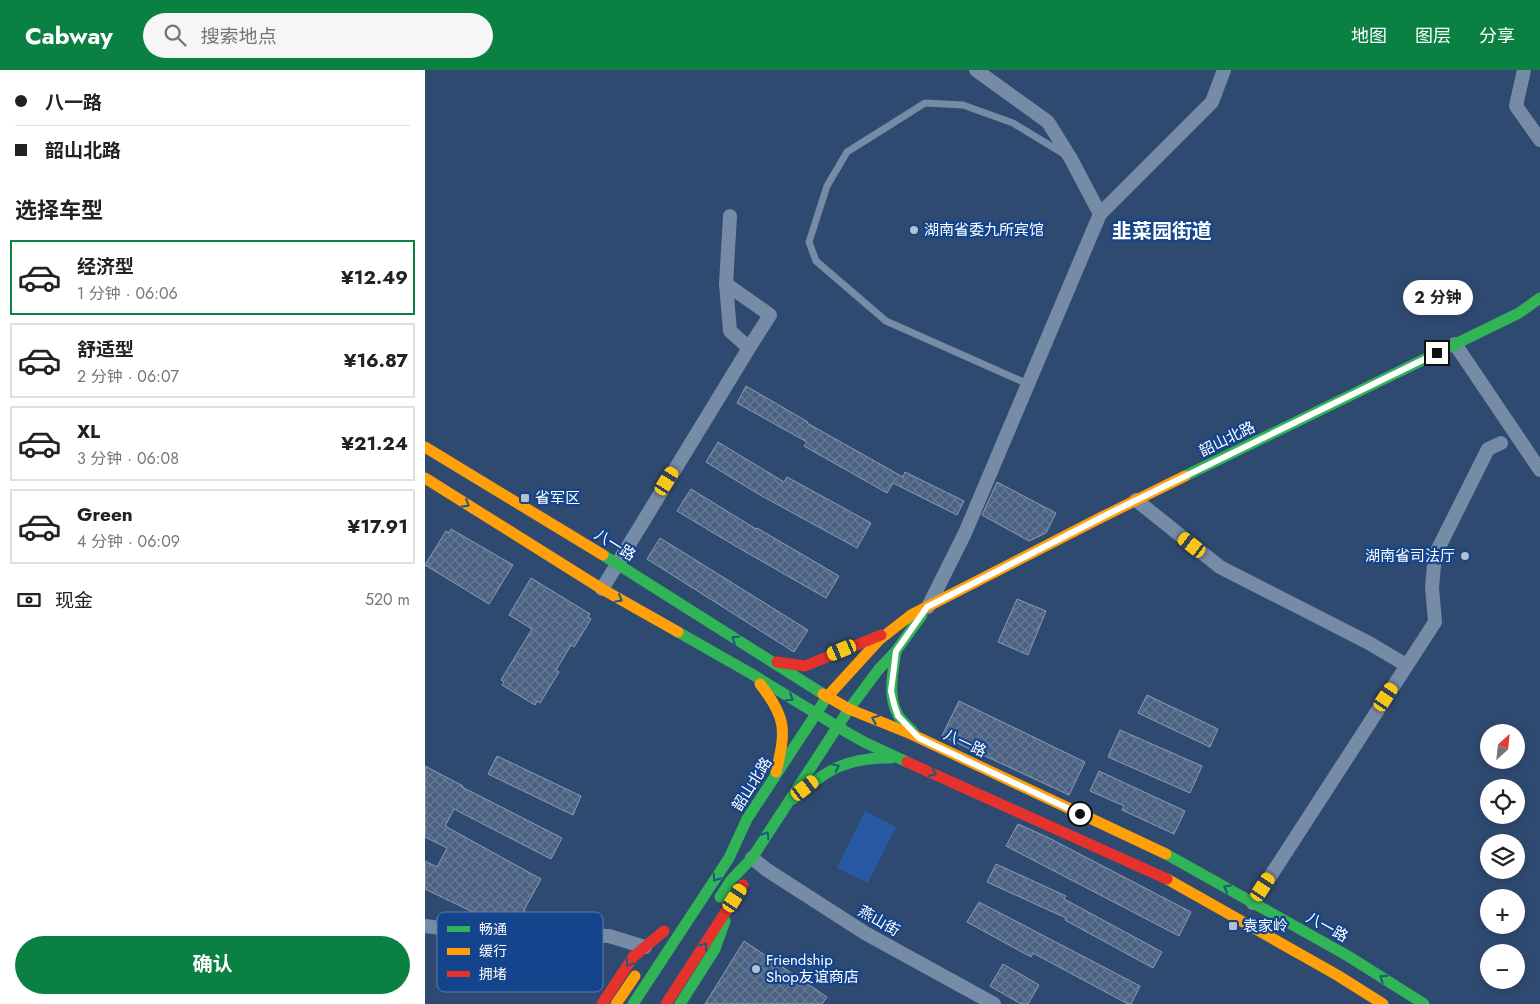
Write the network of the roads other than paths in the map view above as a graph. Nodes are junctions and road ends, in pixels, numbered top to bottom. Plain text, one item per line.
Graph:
1 (976, 70) edge
2 (1224, 70) edge
3 (1524, 70) edge
4 (1540, 140) edge
5 (1071, 158) junction
6 (1100, 214) junction
7 (730, 216) dead end
8 (726, 284) junction
9 (1540, 298) edge
10 (1455, 344) junction
11 (749, 348) junction
12 (1028, 384) junction
13 (1501, 443) dead end
14 (425, 447) edge
15 (1540, 470) edge
16 (425, 478) edge
17 (1136, 500) junction
18 (617, 564) junction
19 (602, 589) junction
20 (927, 607) junction
21 (890, 631) junction
22 (896, 651) junction
23 (771, 662) junction
24 (1406, 666) junction
25 (750, 673) junction
26 (827, 698) junction
27 (849, 708) junction
28 (816, 713) junction
29 (837, 727) junction
30 (919, 738) junction
31 (906, 761) junction
32 (775, 775) junction
33 (784, 807) junction
34 (747, 819) junction
35 (724, 844) dead end
36 (752, 858) junction
37 (1253, 903) junction
38 (715, 905) dead end
39 (729, 908) junction
40 (603, 936) edge
41 (645, 947) junction
42 (602, 1004) edge
43 (616, 1004) edge
44 (633, 1004) edge
45 (666, 1004) edge
46 (679, 1004) edge
47 (994, 1004) edge
48 (1383, 1004) edge
49 (1424, 1004) edge

1 - 5 street
2 - 6 street
3 - 4 street
5 - 6 street
5 - 12 lane
6 - 12 street
7 - 8 street
8 - 11 street
8 - 11 street
9 - 10 main road, 韶山北路
10 - 15 street
10 - 17 main road, 韶山北路
11 - 18 street
12 - 20 street
13 - 24 street
14 - 18 main road, 八一路
16 -> 19 main road
17 - 20 main road, 韶山北路
17 - 24 street
18 - 19 street
23 -> 18 main road, 八一路
19 -> 25 main road
20 - 21 main road, 韶山北路
20 - 22 main road, 韶山北路
21 - 23 main road
21 - 26 main road, 韶山北路
22 - 27 main road, 韶山北路
22 - 30 main road
23 - 26 main road, 八一路
24 - 37 street
25 -> 28 main road
25 - 32 main road
26 - 27 main road, 八一路
26 - 28 main road, 韶山北路
27 - 29 main road, 韶山北路
30 -> 27 main road, 八一路
28 - 29 main road
28 - 32 main road, 韶山北路
29 - 31 main road
29 - 33 main road, 韶山北路
37 -> 30 main road, 八一路
33 -> 31 main road
31 -> 48 main road
32 - 34 main road, 韶山北路
36 -> 33 main road, 韶山北路
34 - 35 main road
34 -> 44 main road, 韶山北路
36 - 38 main road, 韶山北路
36 - 39 main road
36 - 47 street, 燕山街
49 -> 37 main road, 八一路
45 -> 39 main road
39 - 46 main road
40 - 41 street
41 -> 42 main road
41 - 43 main road

